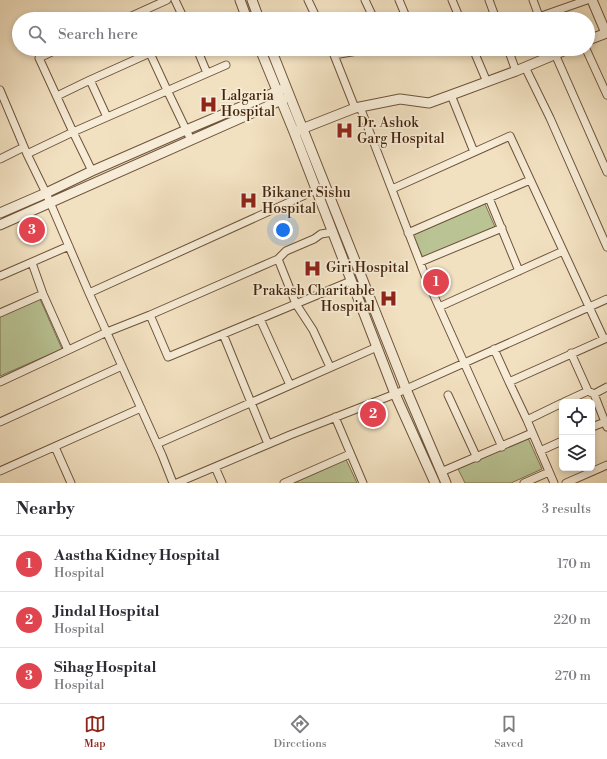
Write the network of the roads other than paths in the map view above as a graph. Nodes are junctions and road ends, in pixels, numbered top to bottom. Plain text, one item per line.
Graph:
1 (167, 0) edge
2 (175, 0) edge
3 (240, 0) edge
4 (252, 0) edge
5 (308, 0) edge
6 (365, 0) edge
7 (399, 0) edge
8 (452, 0) edge
9 (498, 0) edge
10 (533, 0) edge
11 (587, 0) edge
12 (592, 0) edge
13 (490, 1) edge
14 (144, 12) edge
15 (181, 12) edge
16 (244, 12) edge
17 (256, 12) edge
18 (314, 12) edge
19 (371, 12) edge
20 (404, 12) edge
21 (457, 12) edge
22 (494, 12) edge
23 (536, 12) edge
24 (554, 12) edge
25 (607, 33) edge
26 (595, 37) edge
27 (43, 56) edge
28 (139, 56) edge
29 (151, 56) edge
30 (199, 56) edge
31 (263, 56) edge
32 (274, 56) edge
33 (334, 56) edge
34 (476, 56) edge
35 (511, 56) edge
36 (547, 56) edge
37 (554, 56) edge
38 (589, 56) edge
39 (226, 65) dead end
40 (525, 67) junction
41 (516, 71) junction
42 (207, 73) junction
43 (90, 80) junction
44 (487, 82) junction
45 (0, 90) edge
46 (167, 90) junction
47 (277, 92) junction
48 (288, 92) junction
49 (451, 95) junction
50 (607, 95) edge
51 (57, 96) junction
52 (281, 100) junction
53 (358, 108) junction
54 (107, 117) junction
55 (303, 128) junction
56 (186, 130) junction
57 (73, 132) junction
58 (294, 132) junction
59 (192, 140) junction
60 (26, 151) junction
61 (474, 152) junction
62 (0, 159) edge
63 (92, 171) junction
64 (607, 172) edge
65 (530, 180) junction
66 (392, 189) junction
67 (316, 190) junction
68 (46, 193) junction
69 (489, 198) junction
70 (51, 203) junction
71 (0, 213) edge
72 (0, 225) edge
73 (502, 228) junction
74 (332, 232) junction
75 (408, 233) junction
76 (69, 246) junction
77 (607, 248) edge
78 (563, 251) junction
79 (278, 259) junction
80 (32, 262) junction
81 (420, 262) junction
82 (519, 271) junction
83 (0, 276) edge
84 (351, 281) junction
85 (89, 293) junction
86 (43, 294) junction
87 (607, 299) edge
88 (296, 304) junction
89 (588, 307) junction
90 (439, 308) junction
91 (0, 313) edge
92 (150, 315) junction
93 (260, 319) junction
94 (107, 332) junction
95 (223, 334) junction
96 (605, 338) edge
97 (377, 347) junction
98 (494, 349) junction
99 (68, 350) junction
100 (571, 354) junction
101 (464, 363) junction
102 (122, 366) junction
103 (330, 367) junction
104 (0, 382) edge
105 (509, 382) junction
106 (290, 385) junction
107 (607, 387) edge
108 (406, 389) junction
109 (591, 392) junction
110 (395, 394) junction
111 (448, 396) dead end
112 (571, 399) edge
113 (251, 402) junction
114 (559, 404) edge
115 (141, 408) junction
116 (335, 417) junction
117 (526, 420) junction
118 (0, 422) edge
119 (606, 424) edge
120 (595, 427) edge
121 (532, 433) junction
122 (559, 442) edge
123 (157, 444) junction
124 (268, 444) junction
125 (55, 447) junction
126 (502, 447) junction
127 (540, 451) junction
128 (350, 454) junction
129 (477, 458) junction
130 (607, 465) edge
131 (215, 467) junction
132 (0, 471) edge
133 (441, 472) junction
134 (549, 472) junction
135 (71, 483) edge
136 (174, 483) edge
137 (177, 483) edge
138 (222, 483) edge
139 (284, 483) edge
140 (363, 483) edge
141 (435, 483) edge
142 (446, 483) edge
143 (524, 483) edge
144 (554, 483) edge
145 (566, 483) edge

1 - 14 street
2 - 15 street
3 - 16 street
4 - 17 street
5 - 18 street
6 - 19 street
7 - 20 street
8 - 21 street
9 - 13 street
10 - 23 street
11 - 24 street
12 - 25 street
13 - 22 street
25 - 26 street
27 - 51 street
28 - 43 street
29 - 46 street
30 - 42 street
31 - 47 street
32 - 48 street
33 - 53 street
34 - 44 street
35 - 41 street
36 - 40 street
37 - 64 street
38 - 50 street
39 - 42 street
40 - 41 street
40 - 77 street
41 - 44 street
42 - 46 street
43 - 51 street
43 - 54 street
44 - 49 street
45 - 60 street
46 - 54 street
46 - 56 street
47 - 48 street
47 - 52 street
47 - 56 street
48 - 52 street
48 - 55 street
49 - 53 street
49 - 61 street
51 - 57 street
52 - 58 street
52 - 59 street
53 - 55 street
53 - 66 street
54 - 57 street
55 - 58 street
55 - 108 street
56 - 59 street
56 - 63 street
57 - 60 street
57 - 63 street
58 - 67 street
59 - 70 street
60 - 62 street
60 - 68 street
61 - 65 street
61 - 66 street
63 - 68 street
65 - 69 street
65 - 78 street
66 - 75 street
67 - 74 street
67 - 85 street
68 - 70 street
68 - 71 street
69 - 73 street
69 - 75 street
70 - 72 street
70 - 76 street
73 - 81 street
73 - 82 street
74 - 79 street
74 - 84 street
75 - 81 street
76 - 80 street
76 - 85 street
78 - 82 street
78 - 89 street
79 - 88 street
79 - 92 street
80 - 83 street
80 - 86 street
81 - 90 street
82 - 90 street
84 - 88 street
84 - 97 street
85 - 94 street
86 - 91 street
86 - 99 street
87 - 89 street
88 - 93 street
88 - 103 street
89 - 96 street
89 - 98 street
90 - 101 street
92 - 94 street
92 - 95 street
93 - 95 street
93 - 106 street
94 - 99 street
94 - 102 street
95 - 113 street
96 - 100 street
97 - 103 street
97 - 110 street
98 - 101 street
98 - 105 street
99 - 104 street
100 - 105 street
100 - 109 street
101 - 108 street
101 - 126 street
102 - 115 street
102 - 118 street
103 - 106 street
105 - 117 street
106 - 113 street
107 - 109 street
108 - 110 street
108 - 133 street
109 - 112 street
109 - 119 street
110 - 116 street
110 - 141 street
111 - 129 street
113 - 123 street
113 - 124 street
114 - 117 street
115 - 123 street
115 - 125 street
116 - 124 street
116 - 128 street
117 - 121 street
119 - 120 street
121 - 126 street
121 - 127 street
122 - 127 street
123 - 136 street
124 - 131 street
125 - 132 street
125 - 135 street
126 - 129 street
127 - 134 street
128 - 139 street
128 - 140 street
129 - 133 street
130 - 145 street
131 - 137 street
131 - 138 street
133 - 142 street
134 - 143 street
134 - 144 street

